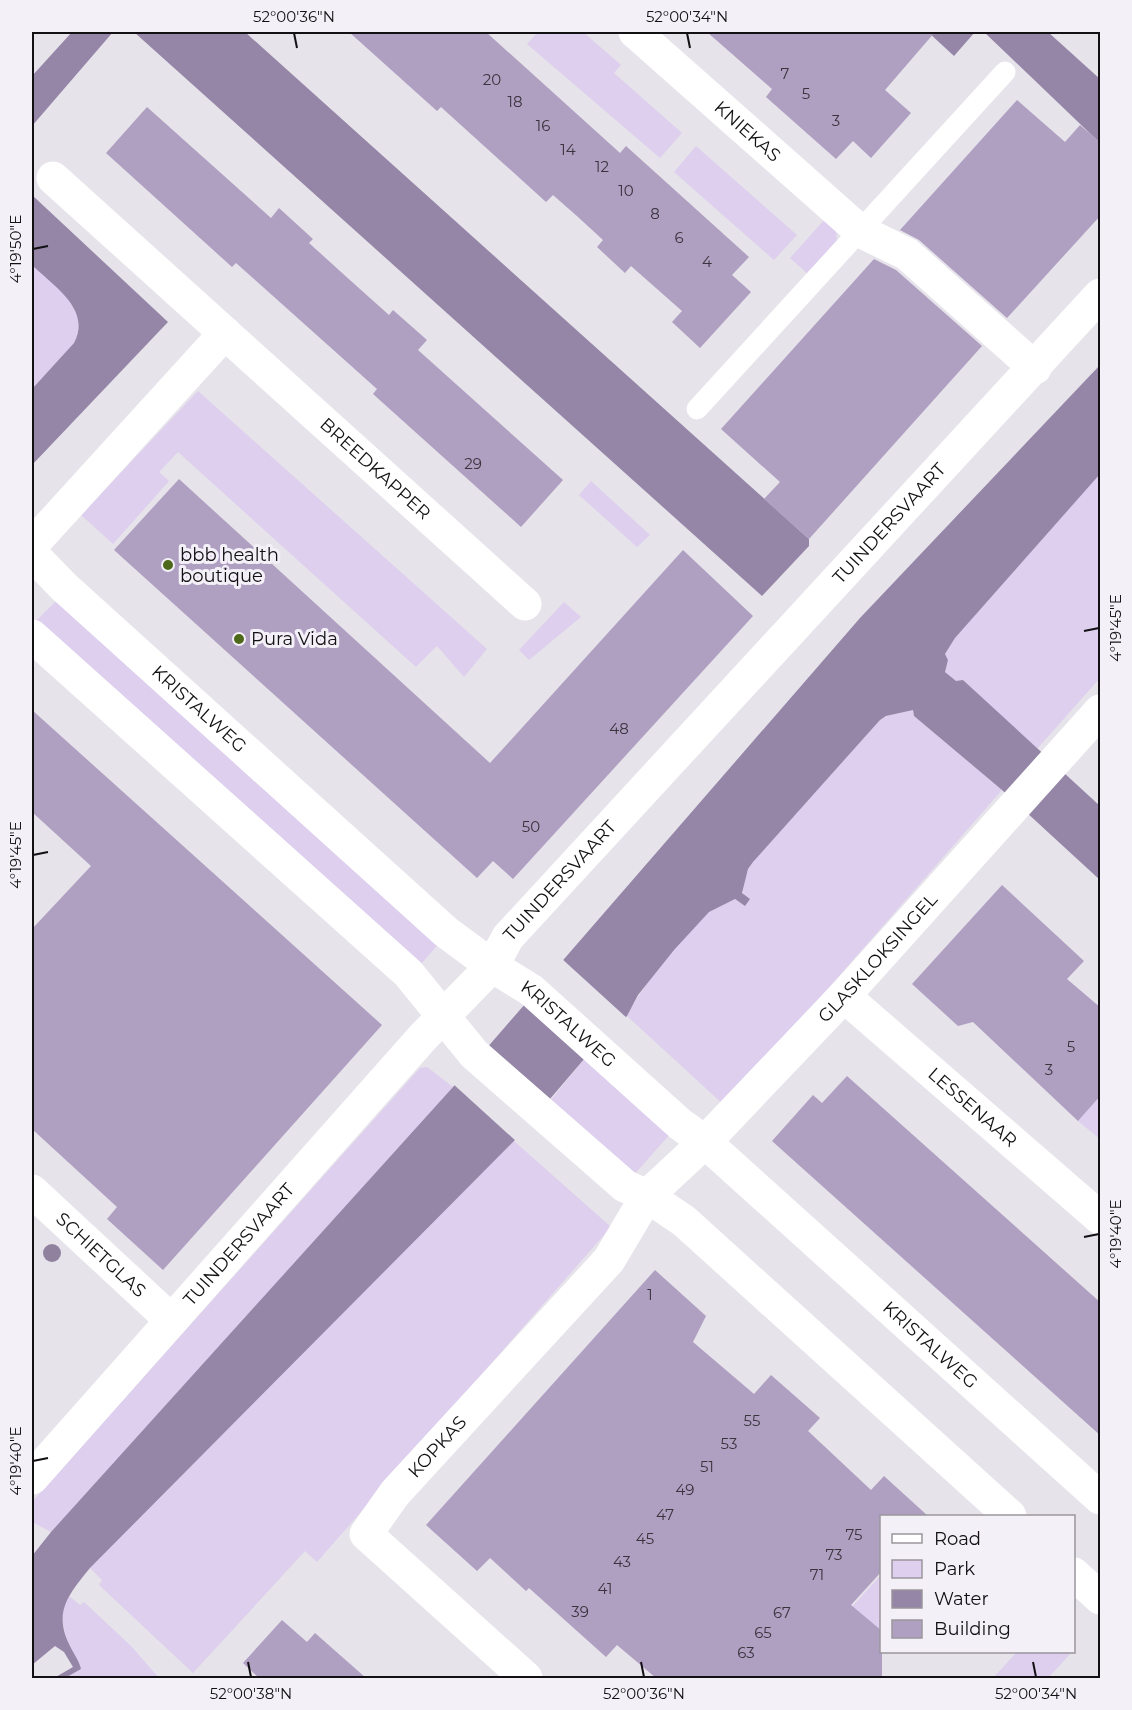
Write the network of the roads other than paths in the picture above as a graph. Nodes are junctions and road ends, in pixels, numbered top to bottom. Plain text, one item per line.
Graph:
1 (635, 32) edge
2 (1005, 72) dead end
3 (53, 178) dead end
4 (860, 231) junction
5 (1101, 295) edge
6 (225, 333) junction
7 (1035, 368) junction
8 (697, 410) dead end
9 (32, 544) edge
10 (32, 554) edge
11 (525, 604) dead end
12 (32, 636) edge
13 (1101, 711) edge
14 (492, 966) junction
15 (844, 996) junction
16 (444, 1018) junction
17 (692, 1133) junction
18 (32, 1191) edge
19 (636, 1191) junction
20 (1101, 1218) edge
21 (171, 1320) junction
22 (32, 1478) edge
23 (1101, 1498) edge
24 (1009, 1515) edge
25 (1075, 1575) edge
26 (1101, 1598) edge
27 (526, 1678) edge

1 - 4 street, KNIEKAS
2 - 4 lane
3 - 6 street, BREEDKAPPER
4 - 7 street, KNIEKAS
4 - 8 lane
5 - 7 street, TUINDERSVAART
6 - 9 street
6 - 11 street, BREEDKAPPER
7 - 14 street, TUINDERSVAART
10 - 14 street, KRISTALWEG
12 - 16 street
13 - 15 street, GLASKLOKSINGEL
14 - 16 street, TUINDERSVAART
14 - 17 street, KRISTALWEG
15 - 17 street, GLASKLOKSINGEL
15 - 20 street, LESSENAAR
16 - 19 street
16 - 21 street, TUINDERSVAART
17 - 19 street, GLASKLOKSINGEL
17 - 23 street, KRISTALWEG
18 - 21 street, SCHIETGLAS
19 - 24 street
19 - 27 street, KOPKAS
21 - 22 street, TUINDERSVAART
25 - 26 street

